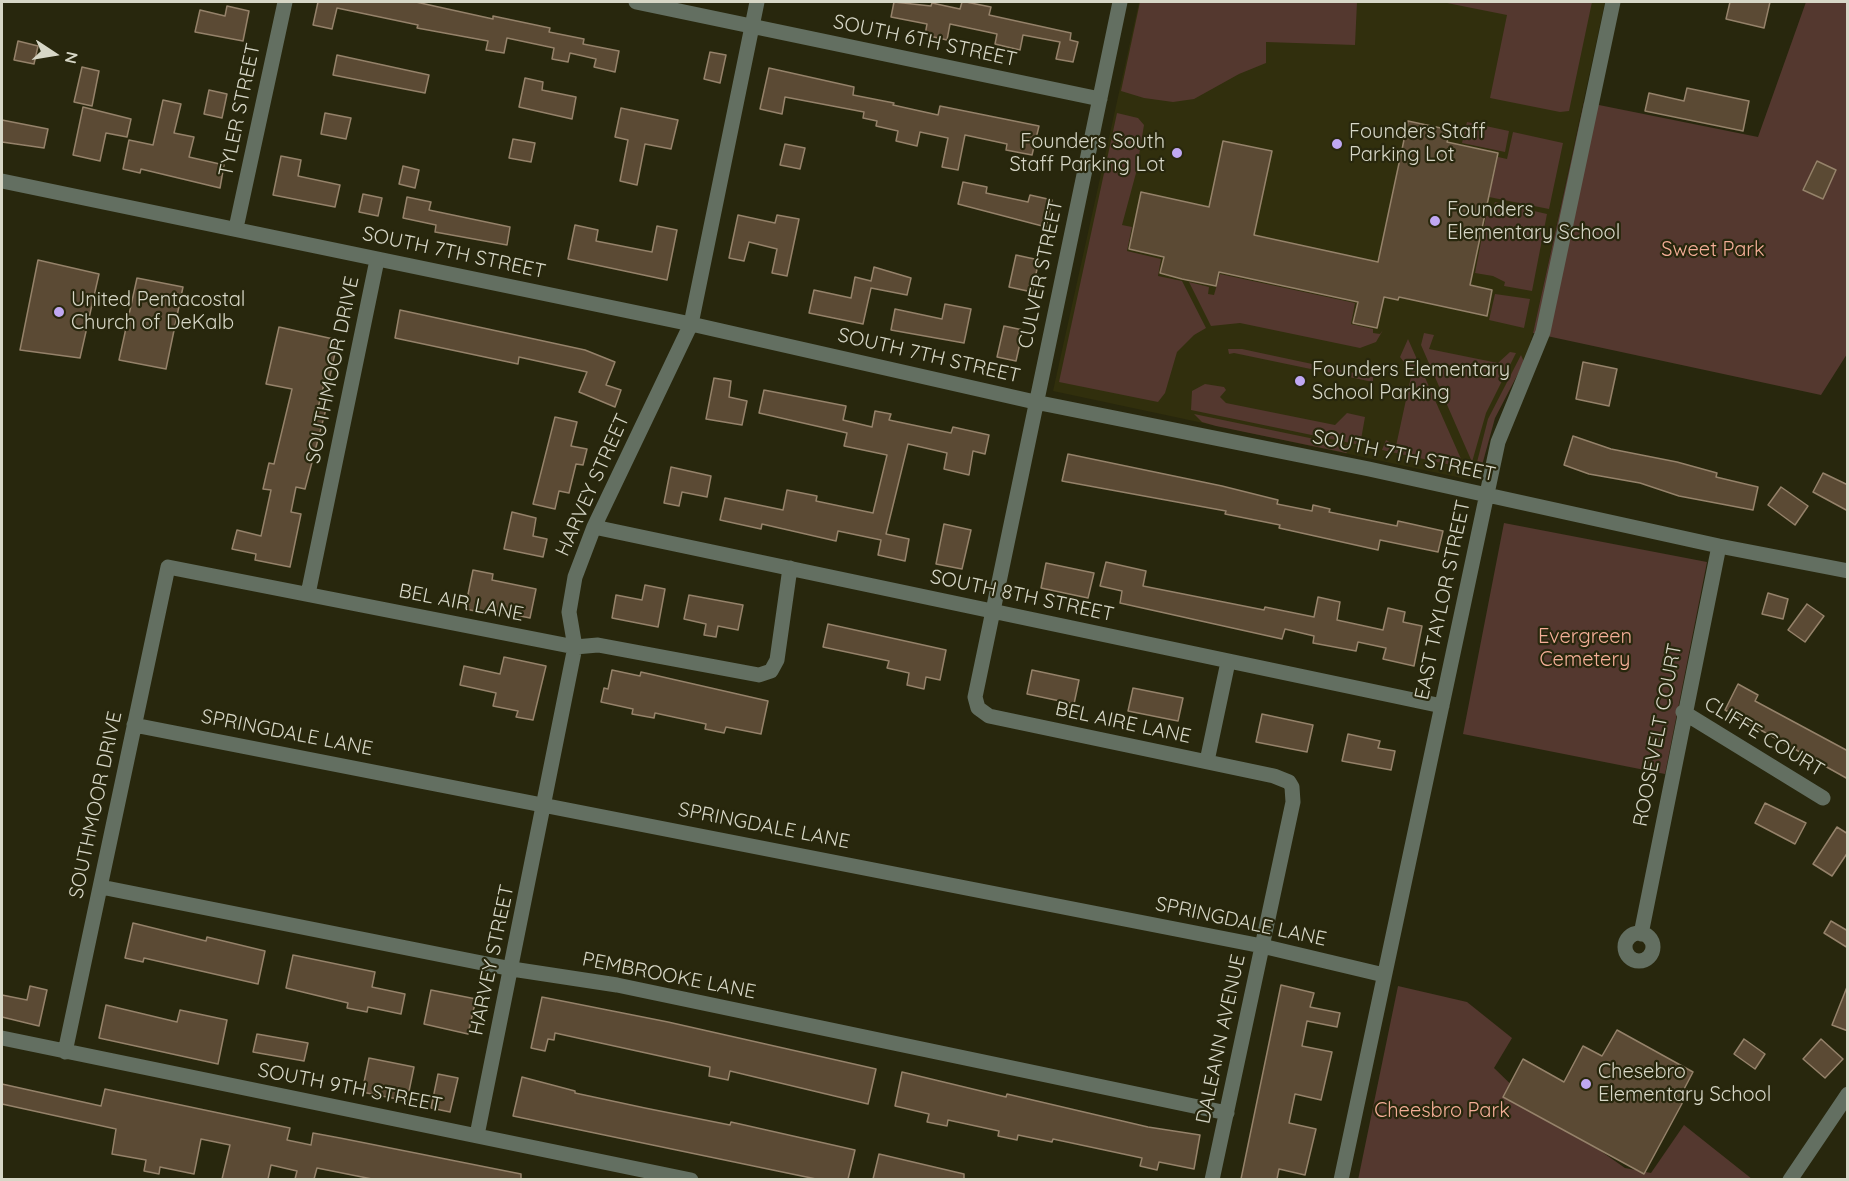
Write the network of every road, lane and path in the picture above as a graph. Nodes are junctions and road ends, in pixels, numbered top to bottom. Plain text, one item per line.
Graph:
1 (285, 2) edge
2 (636, 2) edge
3 (757, 2) edge
4 (1120, 2) edge
5 (1613, 2) edge
6 (752, 26) junction
7 (1100, 99) junction
8 (2, 180) edge
9 (236, 228) junction
10 (377, 260) junction
11 (691, 324) junction
12 (1035, 402) junction
13 (1487, 495) junction
14 (594, 526) junction
15 (1719, 546) junction
16 (168, 567) joint
17 (790, 568) junction
18 (1848, 571) edge
19 (308, 594) junction
20 (994, 611) junction
21 (575, 647) junction
22 (1228, 662) junction
23 (975, 697) joint
24 (1442, 706) junction
25 (1683, 712) junction
26 (134, 725) junction
27 (1207, 761) junction
28 (1274, 776) joint
29 (1823, 798) dead end
30 (544, 804) junction
31 (101, 886) junction
32 (1641, 934) dead end
33 (1262, 946) junction
34 (512, 969) junction
35 (1384, 975) junction
36 (2, 1038) edge
37 (65, 1052) junction
38 (1848, 1094) edge
39 (1227, 1113) junction
40 (477, 1135) junction
41 (691, 1179) edge
42 (1212, 1179) edge
43 (1341, 1179) edge
44 (1790, 1179) edge

1 - 9 street, TYLER STREET
2 - 6 street, SOUTH 6TH STREET
3 - 6 street, HARVEY STREET
4 - 7 street, CULVER STREET
5 - 13 street, EAST TAYLOR STREET
6 - 7 street, SOUTH 6TH STREET
6 - 11 street, HARVEY STREET
7 - 12 street, CULVER STREET
8 - 9 street, SOUTH 7TH STREET
9 - 10 street, SOUTH 7TH STREET
10 - 11 street, SOUTH 7TH STREET
10 - 19 street, SOUTHMOOR DRIVE
11 - 12 street, SOUTH 7TH STREET
11 - 14 street, HARVEY STREET
12 - 13 street, SOUTH 7TH STREET
12 - 20 street, CULVER STREET
13 - 15 street, SOUTH 7TH STREET
13 - 24 street, EAST TAYLOR STREET
14 - 17 street, SOUTH 8TH STREET
14 - 21 street, HARVEY STREET
15 - 18 street, SOUTH 7TH STREET
15 - 25 street, ROOSEVELT COURT
16 - 19 street, BEL AIR LANE
16 - 26 street, SOUTHMOOR DRIVE
17 - 20 street, SOUTH 8TH STREET
17 - 21 street, BEL AIR LANE
19 - 21 street, BEL AIR LANE
20 - 22 street, SOUTH 8TH STREET
20 - 23 street, CULVER STREET
21 - 30 street, HARVEY STREET
22 - 24 street, SOUTH 8TH STREET
22 - 27 street
23 - 27 street, BEL AIRE LANE
24 - 35 street, EAST TAYLOR STREET
25 - 29 street, CLIFFE COURT
25 - 32 street, ROOSEVELT COURT
26 - 30 street, SPRINGDALE LANE
26 - 31 street, SOUTHMOOR DRIVE
27 - 28 street, BEL AIRE LANE
28 - 33 street, DALEANN AVENUE
30 - 33 street, SPRINGDALE LANE
30 - 34 street, HARVEY STREET
31 - 34 street, PEMBROOKE LANE
31 - 37 street, SOUTHMOOR DRIVE
33 - 35 street, SPRINGDALE LANE
33 - 39 street, DALEANN AVENUE
34 - 39 street, PEMBROOKE LANE
34 - 40 street, HARVEY STREET
35 - 43 street, EAST TAYLOR STREET
36 - 37 street, SOUTH 9TH STREET
37 - 40 street, SOUTH 9TH STREET
38 - 44 street
39 - 42 street, DALEANN AVENUE
40 - 41 street, SOUTH 9TH STREET

